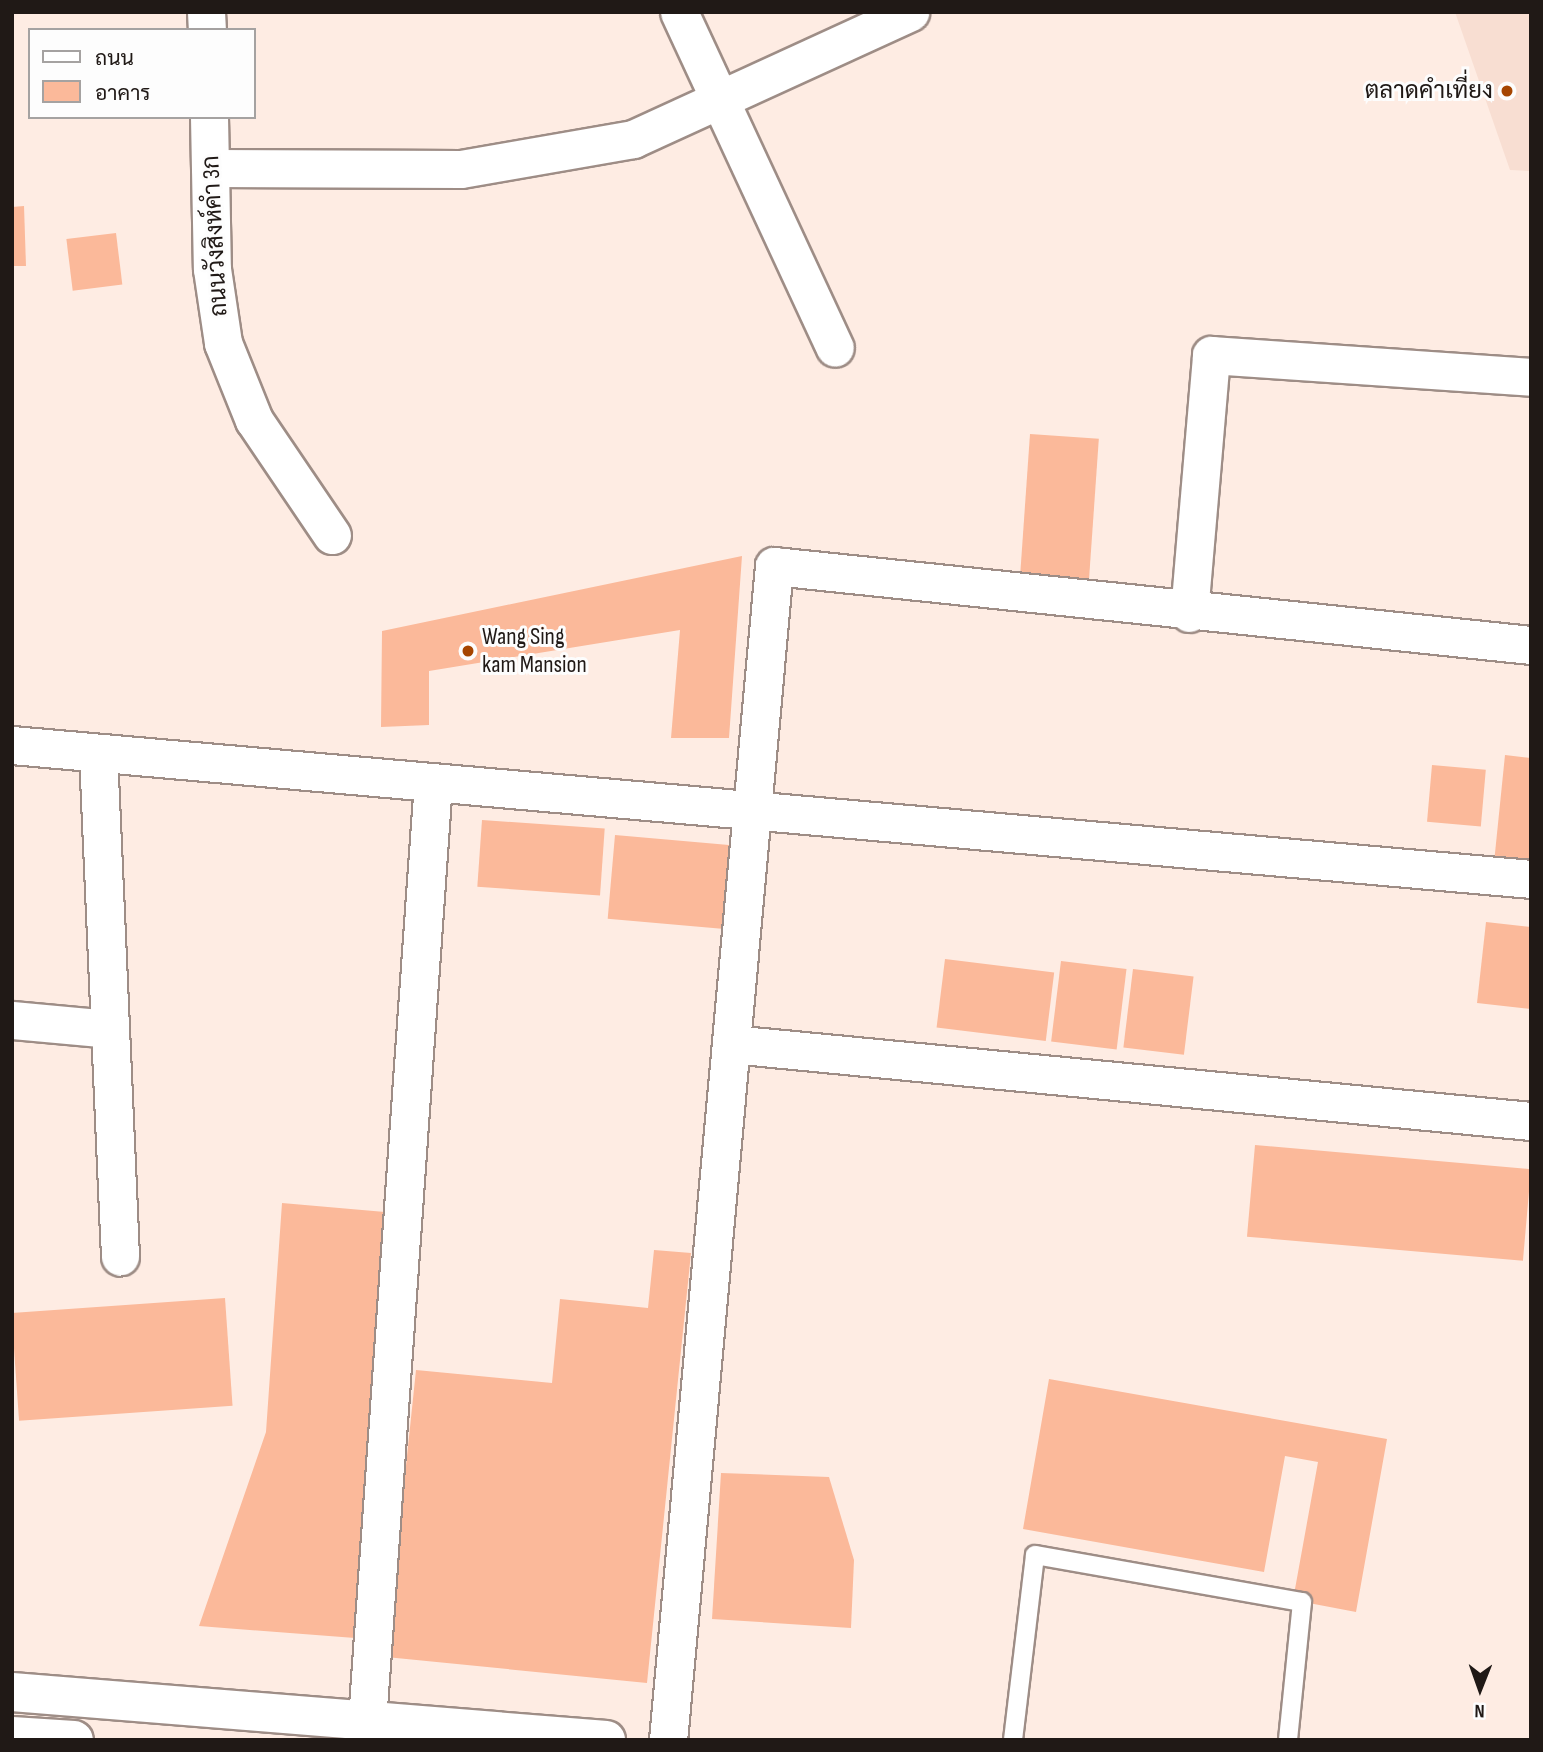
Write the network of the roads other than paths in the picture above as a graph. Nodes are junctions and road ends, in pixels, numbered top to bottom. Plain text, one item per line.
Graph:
1 (679, 12) edge
2 (910, 12) edge
3 (716, 100) junction
4 (209, 119) edge
5 (210, 168) junction
6 (835, 348) dead end
7 (1531, 377) edge
8 (331, 535) dead end
9 (1189, 613) junction
10 (1531, 645) edge
11 (12, 745) edge
12 (98, 753) junction
13 (433, 782) junction
14 (752, 806) junction
15 (1531, 879) edge
16 (12, 1020) edge
17 (110, 1030) junction
18 (731, 1044) junction
19 (1531, 1121) edge
20 (120, 1257) dead end
21 (12, 1692) edge
22 (367, 1721) junction
23 (12, 1736) edge
24 (74, 1740) edge
25 (606, 1740) edge
26 (668, 1740) edge
27 (1013, 1740) edge
28 (1288, 1740) edge

1 - 3 street
2 - 3 street
3 - 5 street
3 - 6 street
4 - 5 street, ถนนวังสิงห์คำ 3ก
5 - 8 street, ถนนวังสิงห์คำ 3ก
7 - 9 street
9 - 10 street
9 - 14 street
11 - 12 street
12 - 13 street
12 - 17 street
13 - 14 street
13 - 22 street
14 - 15 street
14 - 18 street
16 - 17 street
17 - 20 street
18 - 19 street
18 - 26 street
21 - 22 main road
22 - 25 main road
23 - 24 main road
27 - 28 lane

